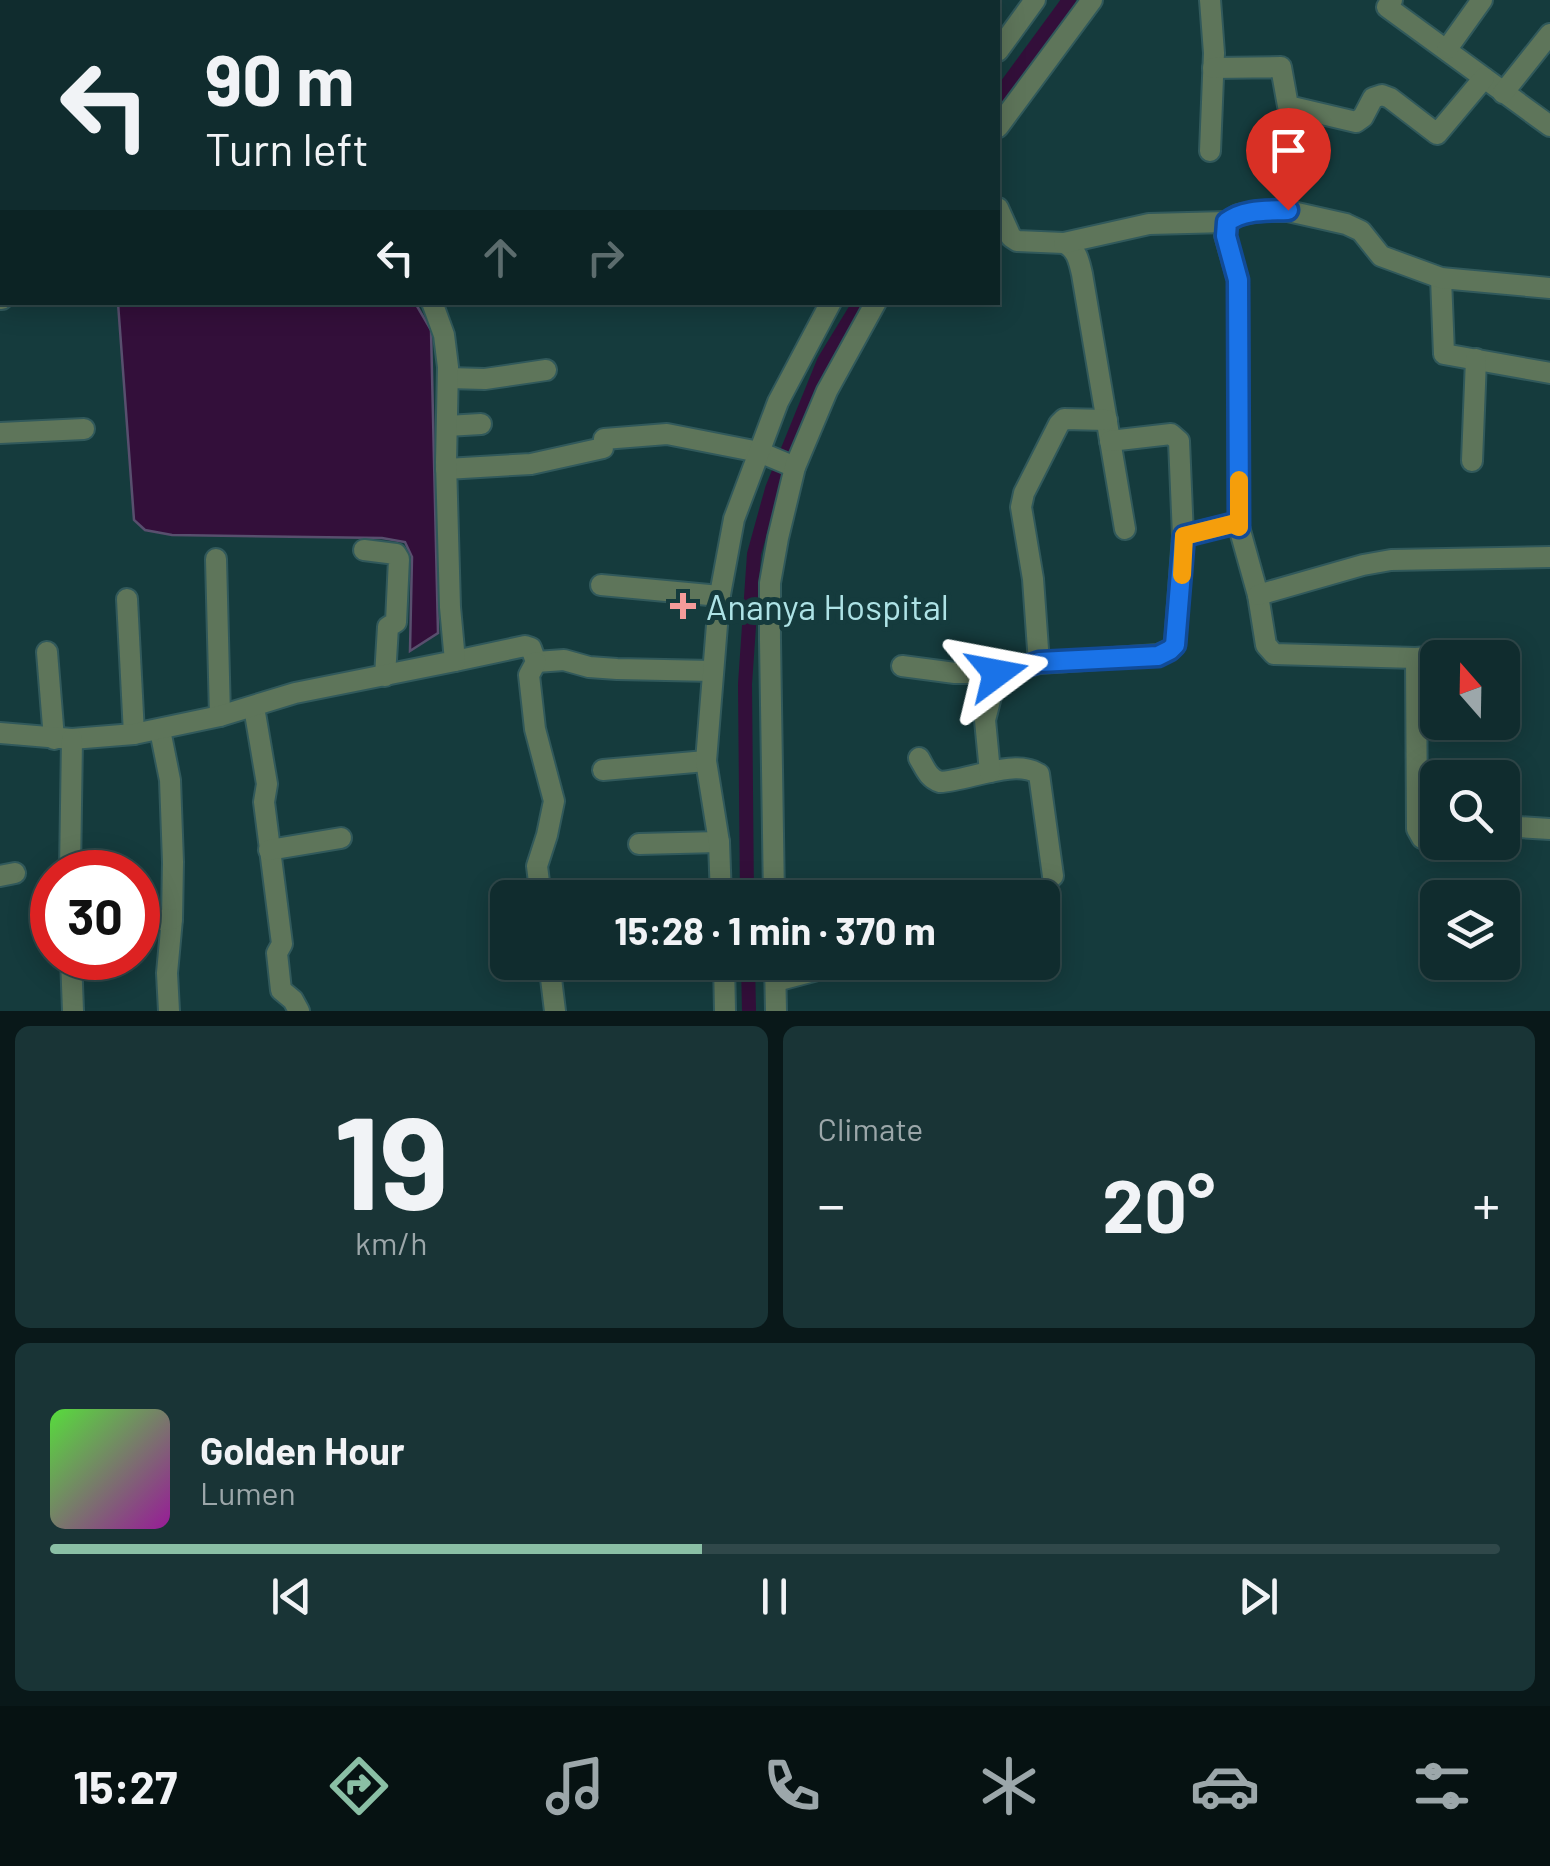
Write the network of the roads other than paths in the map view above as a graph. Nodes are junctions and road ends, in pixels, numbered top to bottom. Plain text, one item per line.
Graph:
1 (1035, 0) edge
2 (1092, 0) edge
3 (1210, 0) edge
4 (1482, 0) edge
5 (1385, 2) edge
6 (1550, 34) edge
7 (1000, 45) edge
8 (1447, 49) junction
9 (1214, 68) junction
10 (1484, 78) junction
11 (1504, 93) junction
12 (1000, 124) edge
13 (1550, 126) edge
14 (1210, 151) dead end
15 (1000, 212) edge
16 (1227, 222) junction
17 (1064, 243) junction
18 (1441, 278) junction
19 (1550, 288) edge
20 (433, 305) edge
21 (829, 305) edge
22 (874, 305) edge
23 (1476, 359) junction
24 (546, 370) dead end
25 (1550, 373) edge
26 (448, 378) junction
27 (481, 424) dead end
28 (447, 426) junction
29 (84, 429) dead end
30 (1108, 430) junction
31 (0, 433) edge
32 (764, 454) junction
33 (1472, 461) dead end
34 (792, 466) junction
35 (446, 469) junction
36 (1239, 527) junction
37 (1125, 529) dead end
38 (1184, 536) junction
39 (364, 550) dead end
40 (1550, 557) edge
41 (216, 559) dead end
42 (601, 585) dead end
43 (1258, 594) junction
44 (720, 596) junction
45 (127, 599) dead end
46 (48, 652) dead end
47 (1416, 658) junction
48 (1420, 658) edge
49 (454, 661) junction
50 (536, 662) junction
51 (1039, 662) junction
52 (902, 666) dead end
53 (713, 671) junction
54 (997, 673) junction
55 (385, 676) junction
56 (254, 707) junction
57 (220, 716) junction
58 (160, 730) junction
59 (0, 733) edge
60 (134, 734) junction
61 (63, 739) junction
62 (919, 758) dead end
63 (706, 761) junction
64 (603, 770) dead end
65 (990, 772) junction
66 (1520, 827) edge
67 (1550, 829) edge
68 (1420, 834) edge
69 (341, 838) dead end
70 (719, 842) junction
71 (640, 844) dead end
72 (69, 850) edge
73 (270, 850) junction
74 (1053, 876) dead end
75 (539, 880) edge
76 (720, 880) edge
77 (774, 880) edge
78 (172, 919) junction
79 (160, 920) edge
80 (71, 980) edge
81 (551, 980) edge
82 (724, 980) edge
83 (776, 980) edge
84 (73, 1011) edge
85 (168, 1011) edge
86 (298, 1011) edge
87 (555, 1011) edge
88 (725, 1011) edge
89 (776, 1011) edge

1 - 7 street
2 - 12 street
3 - 9 street
4 - 8 street
5 - 8 street
6 - 11 street
8 - 10 street
9 - 10 street
9 - 14 street
10 - 11 street
11 - 13 street
15 - 17 street
16 - 17 street
16 - 18 street
16 - 36 street
17 - 30 street
18 - 19 street
18 - 23 street
20 - 26 street
21 - 32 street
22 - 34 street
23 - 25 street
23 - 33 street
24 - 26 street
26 - 28 street
27 - 28 street
28 - 35 street
29 - 31 street
30 - 37 street
30 - 38 street
30 - 51 street
32 - 34 street
32 - 35 street
32 - 44 street
34 - 77 street
35 - 49 street
36 - 38 street
36 - 43 street
38 - 51 street
39 - 55 street
40 - 43 street
41 - 57 street
42 - 44 street
43 - 47 street
44 - 53 street
45 - 60 street
46 - 61 street
47 - 48 street
47 - 68 street
49 - 50 street
49 - 55 street
50 - 53 street
50 - 75 street
51 - 54 street
52 - 54 street
53 - 63 street
54 - 65 street
55 - 56 street
56 - 57 street
56 - 73 street
57 - 58 street
58 - 60 street
58 - 78 street
59 - 61 street
60 - 61 street
61 - 72 street
62 - 65 street
63 - 64 street
63 - 70 street
65 - 74 street
66 - 67 street
69 - 73 street
70 - 71 street
70 - 76 street
73 - 86 street
78 - 79 street
78 - 85 street
80 - 84 street
81 - 87 street
82 - 88 street
83 - 89 street

